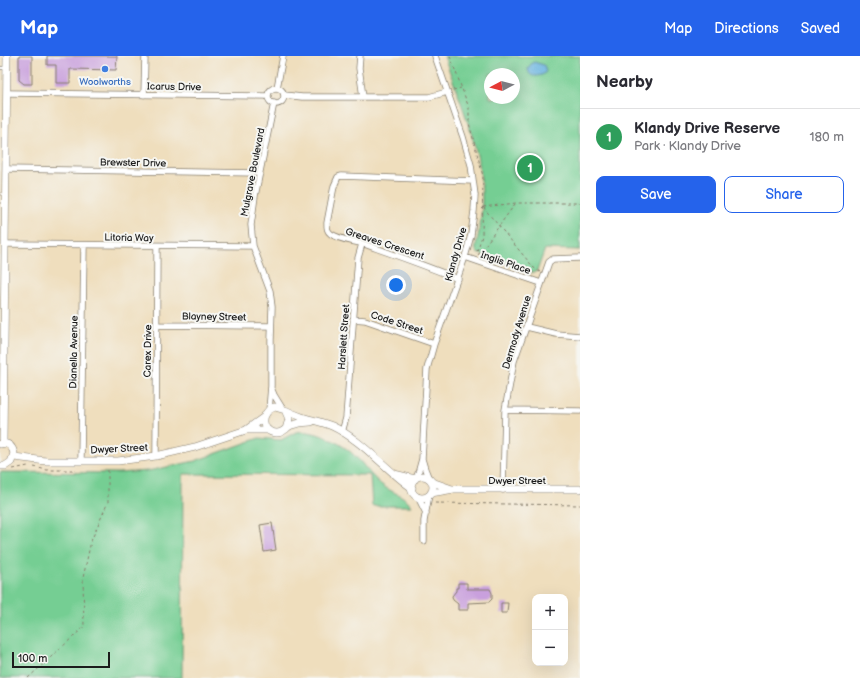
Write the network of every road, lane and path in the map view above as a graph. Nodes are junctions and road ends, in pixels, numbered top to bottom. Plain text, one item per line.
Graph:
1 (7, 56) edge
2 (145, 56) edge
3 (283, 56) edge
4 (360, 56) edge
5 (435, 56) edge
6 (4, 68) edge
7 (462, 87) dead end
8 (277, 88) junction
9 (447, 92) junction
10 (7, 93) junction
11 (144, 95) junction
12 (268, 96) junction
13 (284, 96) junction
14 (363, 97) junction
15 (274, 103) junction
16 (6, 169) junction
17 (260, 174) junction
18 (473, 181) junction
19 (516, 203) junction
20 (580, 203) edge
21 (499, 227) junction
22 (4, 244) junction
23 (362, 244) junction
24 (84, 245) junction
25 (157, 246) junction
26 (253, 246) junction
27 (465, 257) junction
28 (580, 258) edge
29 (474, 260) junction
30 (543, 274) junction
31 (458, 279) junction
32 (541, 283) junction
33 (2, 287) edge
34 (353, 320) junction
35 (157, 325) junction
36 (271, 326) junction
37 (526, 327) junction
38 (580, 336) edge
39 (434, 344) junction
40 (271, 386) junction
41 (283, 409) junction
42 (269, 410) junction
43 (504, 410) junction
44 (580, 411) edge
45 (264, 417) junction
46 (316, 421) junction
47 (286, 429) junction
48 (246, 430) junction
49 (268, 430) junction
50 (342, 432) junction
51 (2, 443) edge
52 (156, 456) junction
53 (14, 457) junction
54 (422, 459) junction
55 (81, 460) junction
56 (108, 460) junction
57 (0, 466) edge
58 (10, 470) dead end
59 (76, 470) dead end
60 (392, 473) junction
61 (416, 478) junction
62 (431, 480) junction
63 (412, 488) junction
64 (454, 489) junction
65 (580, 489) edge
66 (503, 490) junction
67 (430, 494) junction
68 (418, 497) junction
69 (428, 503) junction
70 (580, 505) edge
71 (426, 513) junction
72 (424, 540) dead end
73 (28, 678) edge

1 - 6 street
2 - 11 street
3 - 8 street
4 - 14 street
5 - 9 street, Klandy Drive
6 - 10 street
7 - 9 path
8 - 12 street
8 - 13 street
9 - 14 street
9 - 18 street, Klandy Drive
10 - 11 street, Icarus Drive
10 - 16 street
11 - 12 street, Icarus Drive
12 - 15 street
13 - 14 street
13 - 15 street
15 - 17 street, Mulgrave Boulevard
16 - 17 street, Brewster Drive
16 - 22 street
17 - 26 street, Mulgrave Boulevard
18 - 23 street, Greaves Crescent
18 - 27 street, Klandy Drive
19 - 20 path
19 - 21 path
19 - 21 path
21 - 29 path
21 - 30 path
22 - 24 street, Litoria Way
22 - 33 street
23 - 31 street, Greaves Crescent
23 - 34 street, Harslett Street
24 - 25 street, Litoria Way
24 - 55 street, Dianella Avenue
25 - 26 street, Litoria Way
25 - 35 street, Carex Drive
26 - 36 street, Mulgrave Boulevard
27 - 29 street, Inglis Place
27 - 31 street, Klandy Drive
28 - 30 street, Dermody Avenue
29 - 32 street, Inglis Place
30 - 32 street, Dermody Avenue
31 - 39 street, Klandy Drive
32 - 37 street, Dermody Avenue
33 - 51 street
34 - 39 street, Code Street
34 - 50 street, Harslett Street
35 - 36 street, Blayney Street
35 - 52 street, Carex Drive
36 - 40 street, Mulgrave Boulevard
37 - 38 street
37 - 43 street, Dermody Avenue
39 - 54 street, Klandy Drive
40 - 41 street, Mulgrave Boulevard
40 - 42 street, Mulgrave Boulevard
41 - 42 street
41 - 46 street
41 - 47 street
42 - 45 street
43 - 44 street
43 - 66 street, Dermody Avenue
45 - 48 street, Dwyer Street
45 - 49 street
46 - 47 street
46 - 50 street
47 - 49 street
48 - 49 street, Dwyer Street
48 - 52 street, Dwyer Street
50 - 60 street
51 - 53 street
52 - 56 street, Dwyer Street
53 - 55 street, Dwyer Street
53 - 57 street
54 - 61 street, Klandy Drive
54 - 62 street, Klandy Drive
55 - 56 street, Dwyer Street
56 - 73 path
58 - 59 path
60 - 61 street
60 - 63 street
61 - 62 street
61 - 63 street
62 - 64 street, Dwyer Street
62 - 67 street
63 - 68 street
64 - 66 street, Dwyer Street
64 - 67 street, Dwyer Street
65 - 66 street, Dwyer Street
67 - 68 street
67 - 69 street
68 - 71 street
69 - 70 path
69 - 71 street
71 - 72 street

